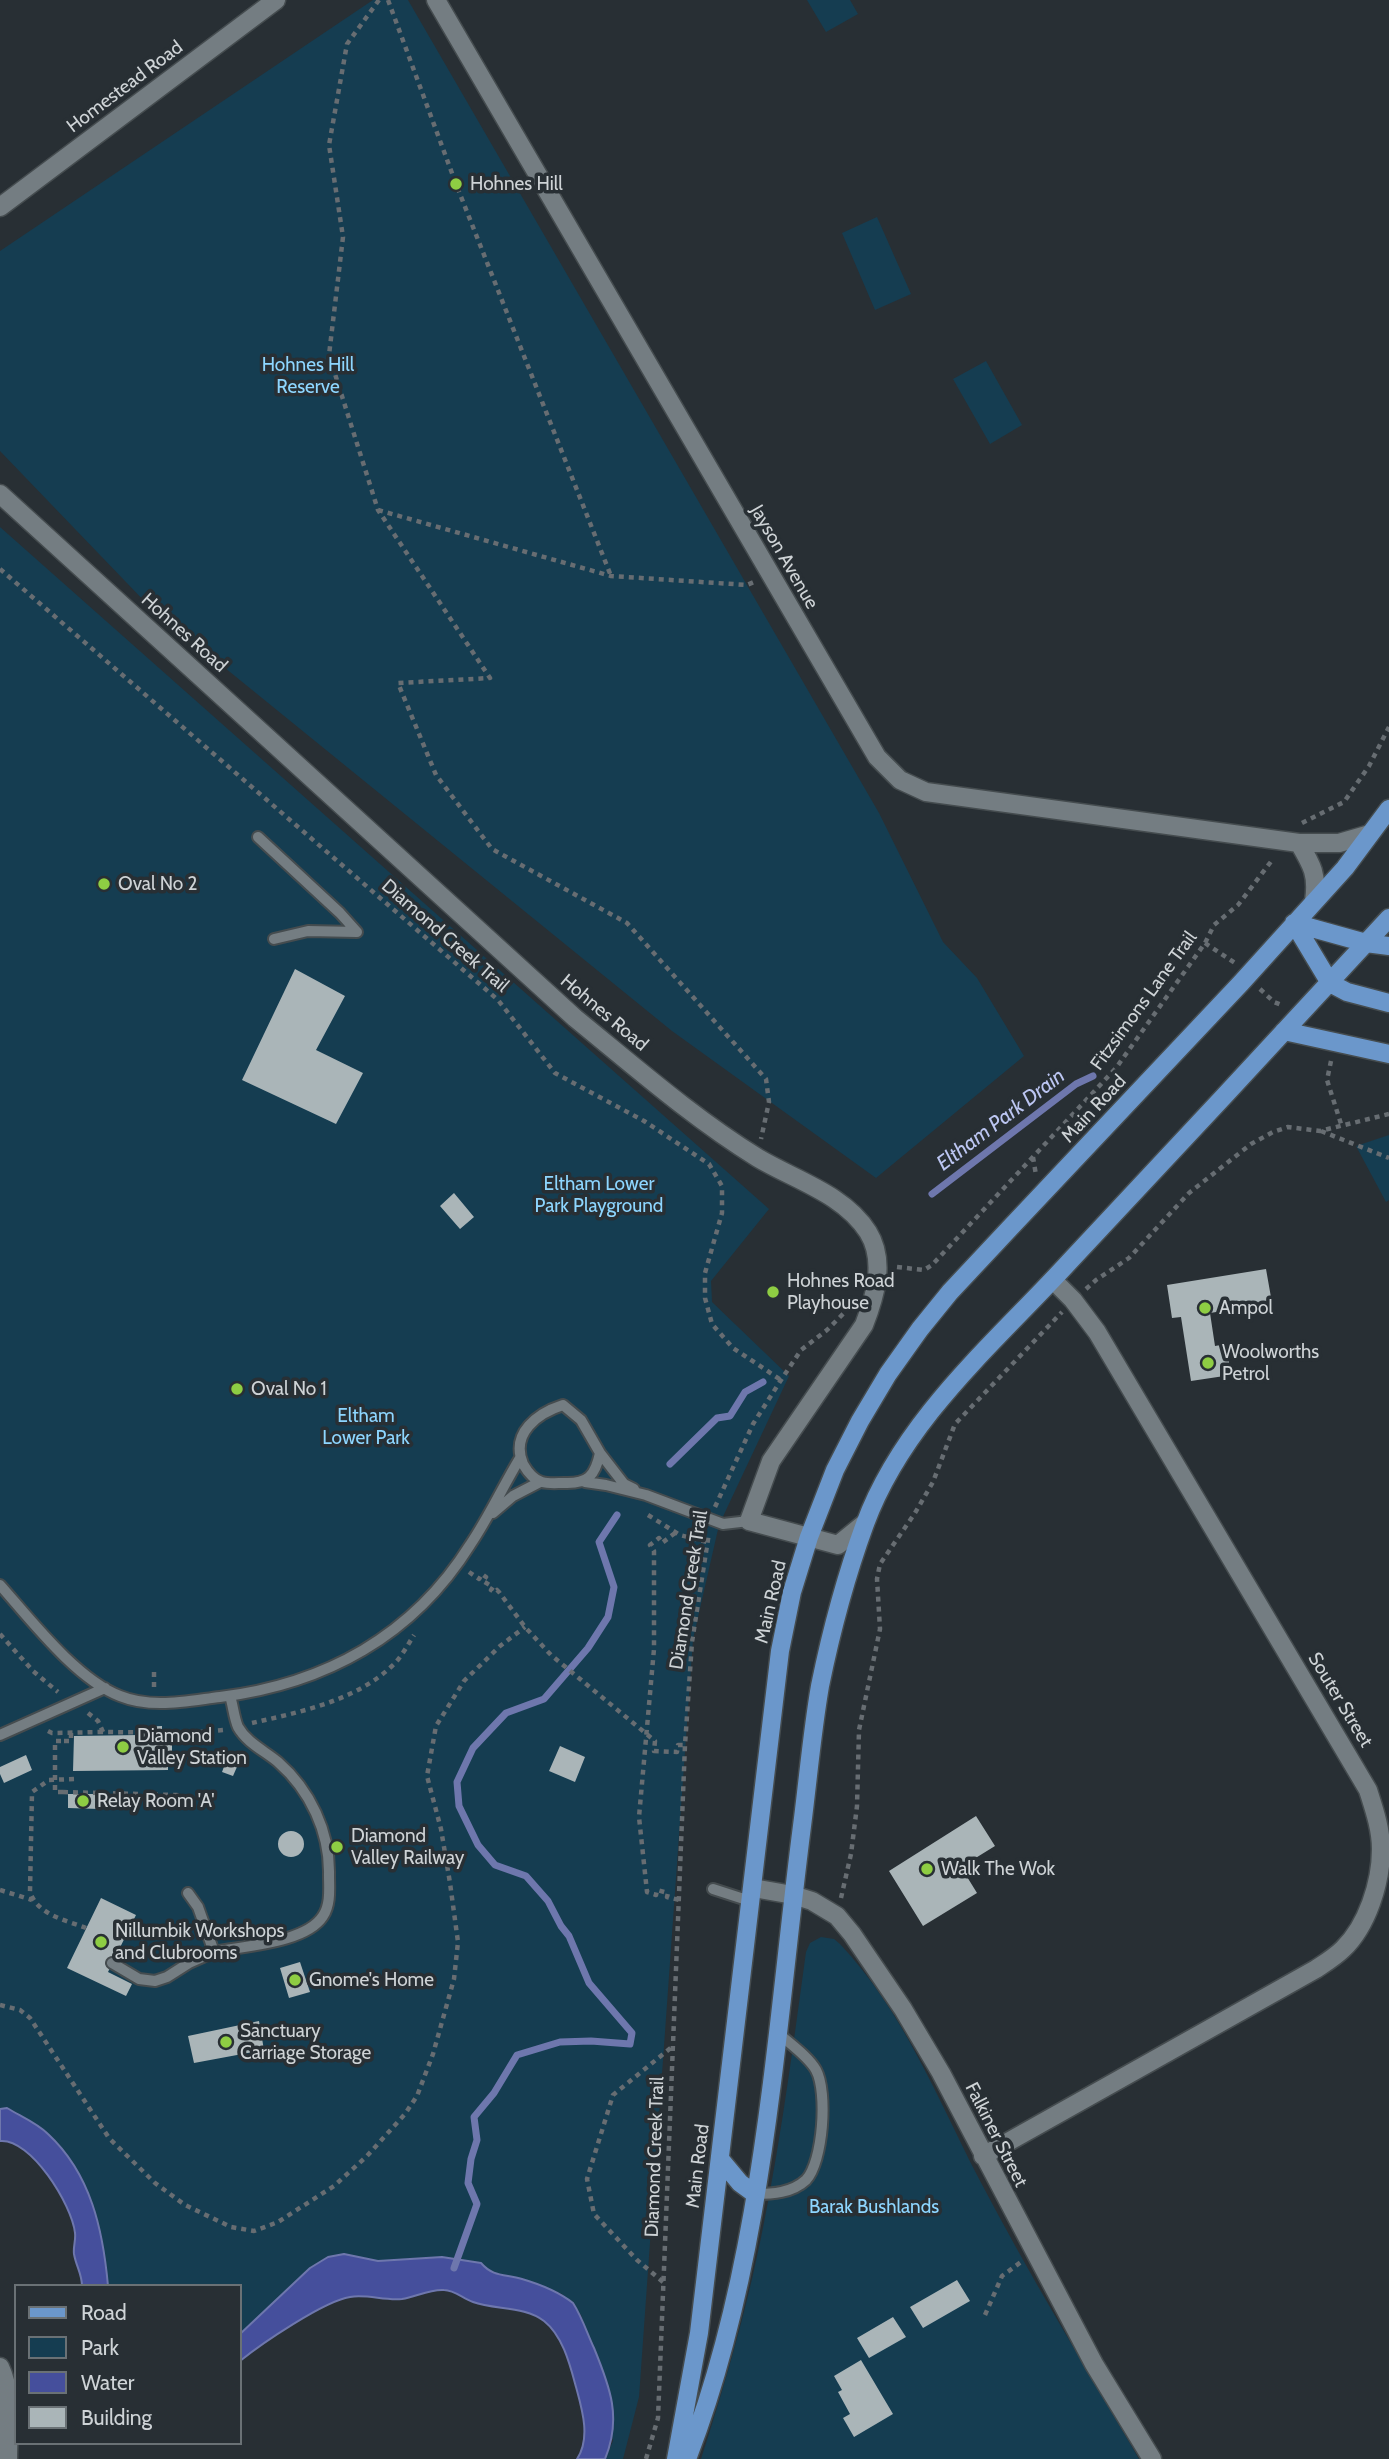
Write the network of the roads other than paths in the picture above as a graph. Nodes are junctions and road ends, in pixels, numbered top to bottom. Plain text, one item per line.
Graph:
1 (276, 0) edge
2 (436, 0) edge
3 (0, 207) edge
4 (0, 494) edge
5 (1389, 809) edge
6 (1370, 834) junction
7 (258, 837) dead end
8 (1292, 842) junction
9 (1314, 901) junction
10 (1389, 918) edge
11 (1294, 923) junction
12 (274, 940) dead end
13 (1366, 943) junction
14 (1389, 946) edge
15 (1330, 983) junction
16 (1389, 1003) edge
17 (1284, 1031) junction
18 (1389, 1054) edge
19 (1053, 1280) junction
20 (600, 1453) junction
21 (520, 1458) junction
22 (540, 1482) junction
23 (585, 1482) junction
24 (646, 1495) junction
25 (488, 1517) junction
26 (749, 1521) junction
27 (865, 1523) junction
28 (809, 1537) junction
29 (0, 1585) edge
30 (105, 1688) junction
31 (230, 1696) junction
32 (0, 1735) edge
33 (713, 1889) dead end
34 (188, 1893) dead end
35 (752, 1895) junction
36 (793, 1895) junction
37 (214, 1952) junction
38 (112, 1963) dead end
39 (778, 2033) junction
40 (983, 2156) junction
41 (720, 2159) junction
42 (755, 2194) junction
43 (0, 2367) edge
44 (8, 2459) edge
45 (676, 2459) edge
46 (687, 2459) edge
47 (1152, 2459) edge

1 - 3 street, Homestead Road
2 - 8 street, Jayson Avenue
4 - 26 street, Hohnes Road
5 - 6 main road, Main Road
6 - 8 street, Jayson Avenue
6 - 9 main road, Main Road
7 - 12 lane
8 - 9 street
9 - 11 main road, Main Road
10 - 13 main road
11 - 13 main road
11 - 15 main road
11 - 28 main road, Main Road
13 - 14 main road
13 - 15 main road
15 - 16 main road
15 - 17 main road
17 - 18 main road
17 - 19 main road
19 - 27 main road
19 - 40 street, Souter Street
20 - 21 lane
20 - 23 lane
20 - 24 lane
21 - 22 lane
21 - 25 lane
22 - 23 lane
22 - 25 lane
23 - 24 lane
24 - 26 lane
25 - 31 lane
26 - 28 street
27 - 28 street
27 - 36 main road
28 - 35 main road, Main Road
29 - 30 lane
30 - 31 lane
30 - 32 lane
31 - 37 lane
33 - 35 lane
34 - 37 lane
35 - 36 street, Falkiner Street
35 - 41 main road, Main Road
36 - 39 main road
36 - 40 street, Falkiner Street
37 - 38 lane
39 - 42 main road
39 - 42 lane
40 - 47 street, Falkiner Street
41 - 42 main road
41 - 45 main road, Main Road
42 - 46 main road
43 - 44 street

